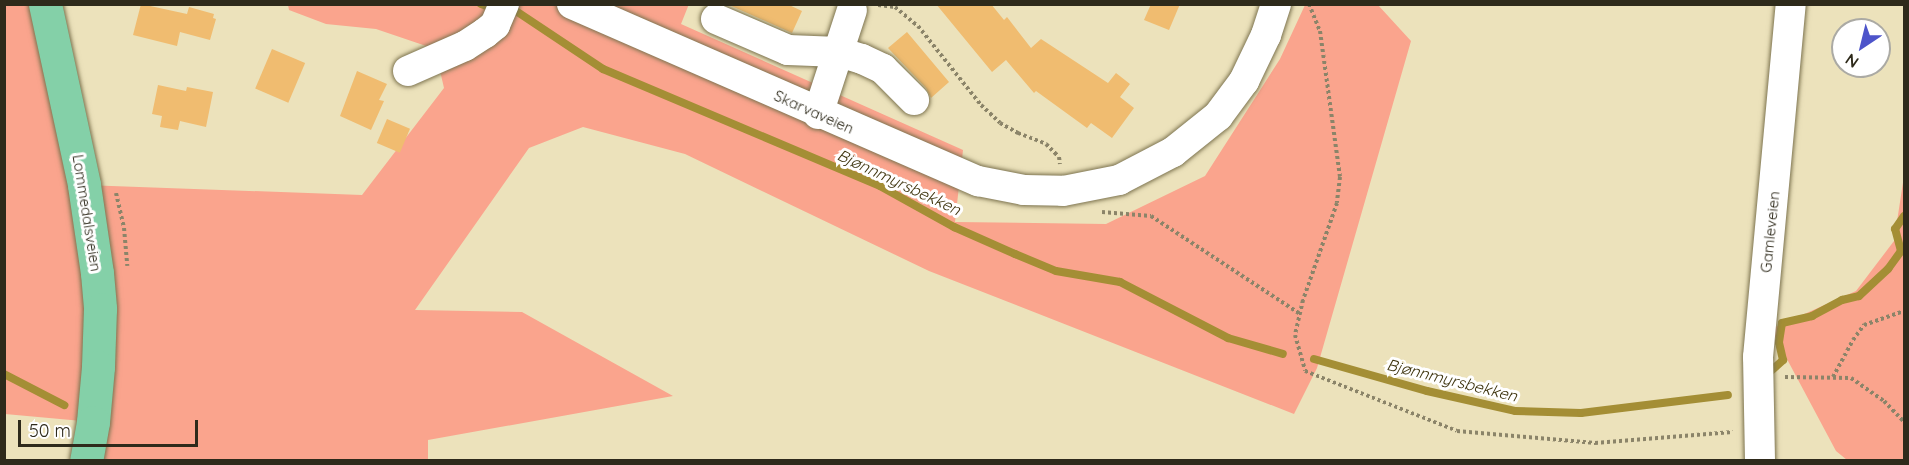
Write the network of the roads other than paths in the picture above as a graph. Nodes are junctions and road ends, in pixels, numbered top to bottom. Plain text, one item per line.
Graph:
1 (45, 4) edge
2 (504, 4) edge
3 (572, 4) edge
4 (1276, 4) edge
5 (1791, 4) edge
6 (865, 7) edge
7 (716, 19) dead end
8 (838, 52) junction
9 (408, 71) dead end
10 (914, 100) dead end
11 (818, 114) junction
12 (86, 460) edge
13 (1760, 460) edge

1 - 12 main road, Lommedalsveien
2 - 9 street
3 - 11 street, Skarvaveien
4 - 11 street, Skarvaveien
5 - 13 street, Gamleveien
6 - 8 street
7 - 8 street
8 - 10 street
8 - 11 street

